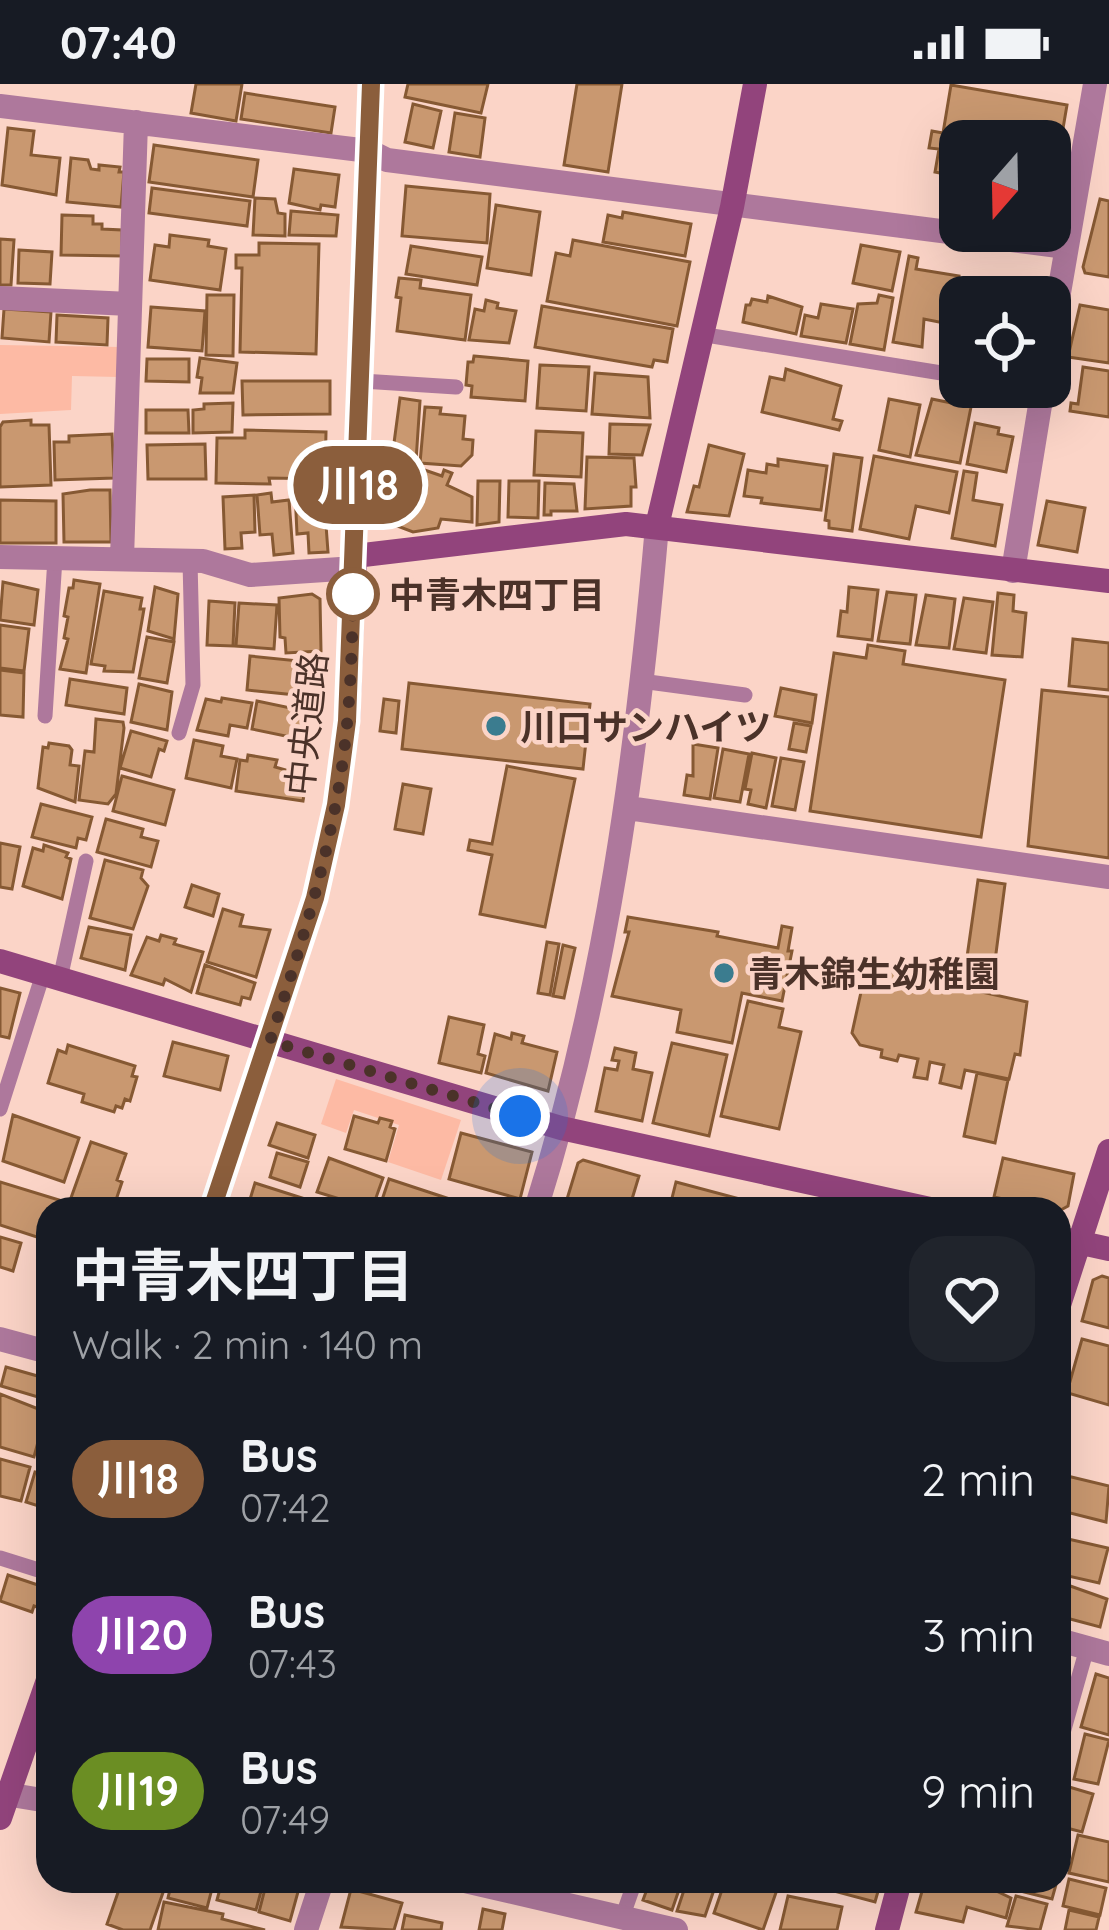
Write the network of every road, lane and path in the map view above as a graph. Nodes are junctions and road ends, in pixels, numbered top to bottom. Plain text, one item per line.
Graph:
1 (371, 84) edge
2 (754, 84) edge
3 (1095, 84) edge
4 (0, 106) edge
5 (136, 122) junction
6 (369, 151) junction
7 (732, 207) junction
8 (1071, 219) edge
9 (939, 232) edge
10 (0, 298) edge
11 (130, 304) junction
12 (700, 334) junction
13 (939, 373) edge
14 (362, 381) junction
15 (456, 387) dead end
16 (1040, 408) edge
17 (657, 526) junction
18 (0, 557) edge
19 (55, 558) junction
20 (122, 559) junction
21 (190, 561) junction
22 (355, 562) junction
23 (1013, 571) junction
24 (1109, 581) edge
25 (641, 681) junction
26 (745, 695) dead end
27 (44, 716) dead end
28 (179, 733) dead end
29 (628, 808) junction
30 (86, 860) dead end
31 (1109, 877) edge
32 (0, 961) edge
33 (52, 976) junction
34 (270, 1041) junction
35 (0, 1108) edge
36 (561, 1128) junction
37 (1109, 1150) edge
38 (216, 1197) edge
39 (540, 1197) edge
40 (875, 1197) edge
41 (1071, 1233) edge
42 (1071, 1241) edge
43 (1109, 1249) edge
44 (0, 1339) edge
45 (36, 1349) edge
46 (0, 1558) edge
47 (36, 1570) edge
48 (1098, 1651) edge
49 (36, 1713) edge
50 (1071, 1717) edge
51 (36, 1801) edge
52 (3, 1802) edge
53 (318, 1893) edge
54 (515, 1893) edge
55 (631, 1893) edge
56 (897, 1893) edge
57 (622, 1918) junction
58 (306, 1930) edge
59 (676, 1930) edge
60 (887, 1930) edge

1 - 6 street, 中央道路
2 - 7 street
3 - 8 street
4 - 5 street
5 - 6 street
5 - 11 street
6 - 7 street
6 - 14 street, 中央道路
7 - 9 street
7 - 12 street
10 - 11 street
11 - 20 street
12 - 13 lane
12 - 17 street
14 - 15 lane
14 - 22 street, 中央道路
16 - 23 street
17 - 22 street
17 - 23 street
17 - 25 street
18 - 19 street
19 - 20 street
19 - 27 lane
20 - 21 street
21 - 22 street
21 - 28 lane
22 - 34 street, 中央道路
23 - 24 street
25 - 26 lane
25 - 29 street
29 - 31 street
29 - 36 street
30 - 33 lane
32 - 33 street
33 - 34 street
33 - 35 lane
34 - 36 street
34 - 38 street, 中央道路
36 - 39 street
36 - 40 street
37 - 41 street
42 - 43 street
44 - 45 street
46 - 47 lane
48 - 50 lane
49 - 52 street
51 - 52 street
53 - 58 street
54 - 57 street
55 - 57 lane
56 - 60 street
57 - 59 street

